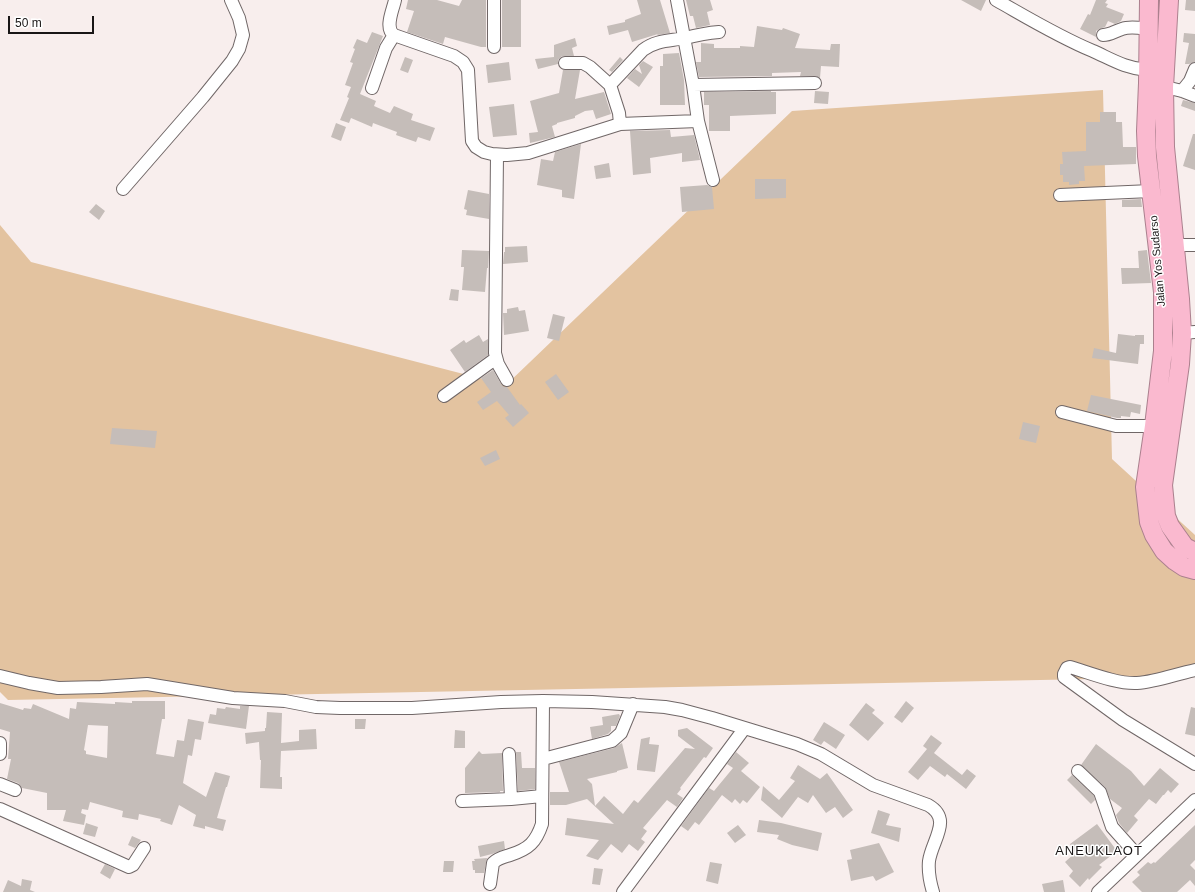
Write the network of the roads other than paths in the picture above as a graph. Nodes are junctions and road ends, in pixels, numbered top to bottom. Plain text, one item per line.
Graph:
1 (231, 0) edge
2 (395, 0) edge
3 (494, 0) edge
4 (676, 0) edge
5 (996, 0) edge
6 (1149, 0) edge
7 (1168, 0) edge
8 (1148, 29) junction
9 (719, 32) dead end
10 (394, 35) junction
11 (1103, 35) dead end
12 (684, 38) junction
13 (494, 47) dead end
14 (565, 63) dead end
15 (1195, 69) edge
16 (1153, 80) junction
17 (815, 83) dead end
18 (610, 85) junction
19 (693, 85) junction
20 (372, 88) dead end
21 (1182, 91) junction
22 (1195, 96) edge
23 (698, 121) junction
24 (620, 124) junction
25 (497, 155) junction
26 (713, 180) dead end
27 (123, 189) dead end
28 (1151, 191) junction
29 (1060, 194) dead end
30 (1195, 245) edge
31 (1174, 246) junction
32 (1188, 332) edge
33 (495, 359) junction
34 (507, 380) dead end
35 (444, 396) dead end
36 (1062, 412) dead end
37 (1154, 426) junction
38 (1195, 552) edge
39 (1195, 570) edge
40 (1195, 670) edge
41 (0, 676) edge
42 (543, 701) junction
43 (633, 704) junction
44 (744, 729) junction
45 (0, 743) edge
46 (0, 754) edge
47 (509, 754) dead end
48 (543, 759) junction
49 (1195, 764) edge
50 (1078, 771) dead end
51 (0, 784) edge
52 (15, 790) dead end
53 (542, 796) junction
54 (511, 799) junction
55 (1195, 800) edge
56 (462, 801) dead end
57 (0, 808) edge
58 (144, 848) dead end
59 (1137, 855) junction
60 (490, 884) dead end
61 (623, 892) edge
62 (933, 892) edge
63 (1098, 892) edge

1 - 27 street
2 - 10 street
3 - 13 street
4 - 12 street
5 - 16 street
6 - 8 highway, Jalan Yos Sudarso
7 - 16 highway, Jalan Yos Sudarso
8 - 11 street
8 - 16 highway, Jalan Yos Sudarso
9 - 12 street
10 - 20 street
10 - 25 street
12 - 18 street
12 - 19 street
14 - 18 street
15 - 21 street
16 - 21 street
16 - 28 highway, Jalan Yos Sudarso
16 - 31 highway, Jalan Yos Sudarso
17 - 19 street
18 - 24 street
19 - 23 street
21 - 22 street
23 - 24 street
23 - 26 street
24 - 25 street
25 - 33 street
28 - 29 street
28 - 37 highway, Jalan Yos Sudarso
30 - 31 street
31 - 32 highway, Jalan Yos Sudarso
32 - 38 highway, Jalan Yos Sudarso
33 - 34 street
33 - 35 street
36 - 37 street
37 - 39 highway, Jalan Yos Sudarso
40 - 49 street
41 - 42 street
42 - 43 street
42 - 48 street
43 - 44 street
43 - 48 street
44 - 61 street
44 - 62 street
45 - 46 street
47 - 54 street
48 - 53 street
50 - 59 street
51 - 52 street
53 - 54 street
53 - 60 street
54 - 56 street
55 - 59 street
57 - 58 street
59 - 63 street

